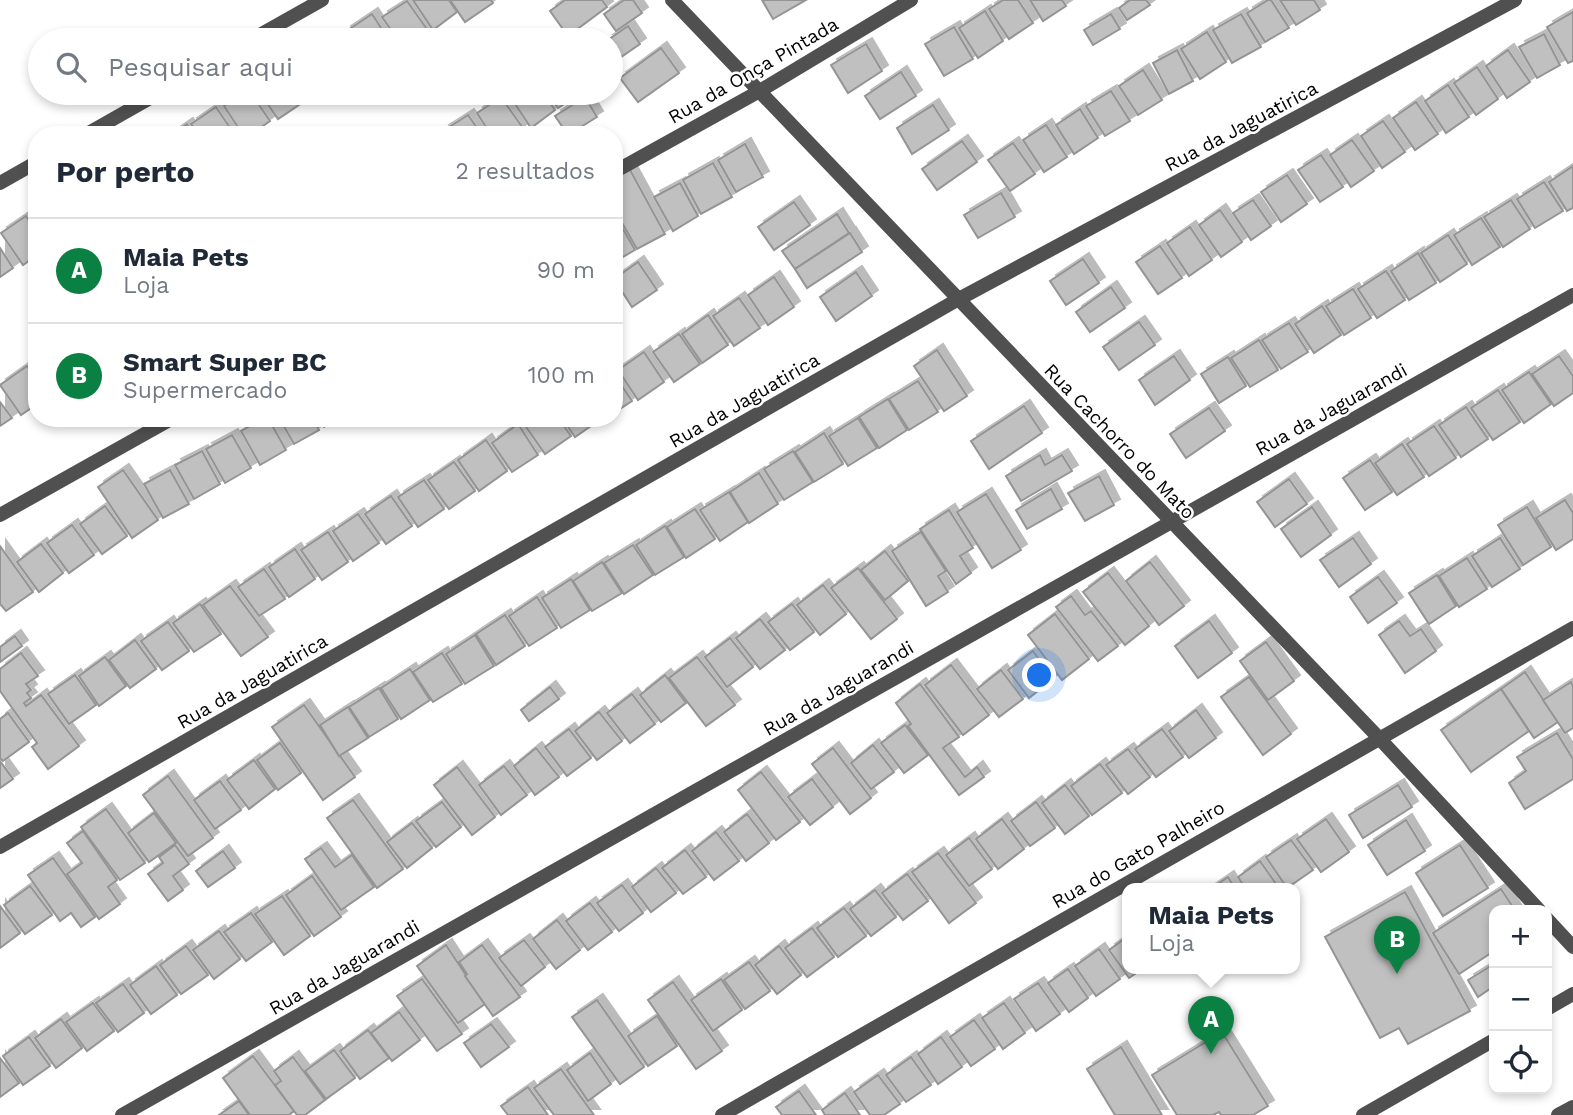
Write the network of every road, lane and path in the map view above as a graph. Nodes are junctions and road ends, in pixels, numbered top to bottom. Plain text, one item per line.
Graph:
1 (322, 0) edge
2 (671, 0) edge
3 (911, 0) edge
4 (1515, 0) edge
5 (272, 28) edge
6 (758, 92) junction
7 (138, 105) edge
8 (101, 126) edge
9 (28, 167) edge
10 (623, 167) edge
11 (0, 183) edge
12 (1573, 295) edge
13 (957, 300) junction
14 (157, 427) edge
15 (0, 514) edge
16 (1171, 521) junction
17 (1573, 628) edge
18 (1379, 738) junction
19 (0, 847) edge
20 (1126, 883) edge
21 (1122, 885) edge
22 (1534, 905) edge
23 (1552, 924) edge
24 (1573, 947) edge
25 (1573, 994) edge
26 (1552, 1006) edge
27 (1489, 1043) edge
28 (1573, 1107) edge
29 (122, 1115) edge
30 (722, 1115) edge
31 (1363, 1115) edge
32 (1558, 1115) edge

1 - 5 street
2 - 6 street, Rua Cachorro do Mato
3 - 6 street, Rua da Onça Pintada
4 - 13 street, Rua da Jaguatirica
6 - 10 street, Rua da Onça Pintada
6 - 13 street, Rua Cachorro do Mato
7 - 8 street
9 - 11 street
12 - 16 street, Rua da Jaguarandi
13 - 16 street, Rua Cachorro do Mato
13 - 19 street, Rua da Jaguatirica
14 - 15 street
16 - 18 street, Rua Cachorro do Mato
16 - 29 street, Rua da Jaguarandi
17 - 18 street, Rua do Gato Palheiro
18 - 20 street, Rua do Gato Palheiro
18 - 22 street, Rua Cachorro do Mato
21 - 30 street, Rua do Gato Palheiro
23 - 24 street
25 - 26 street
27 - 31 street
28 - 32 street

